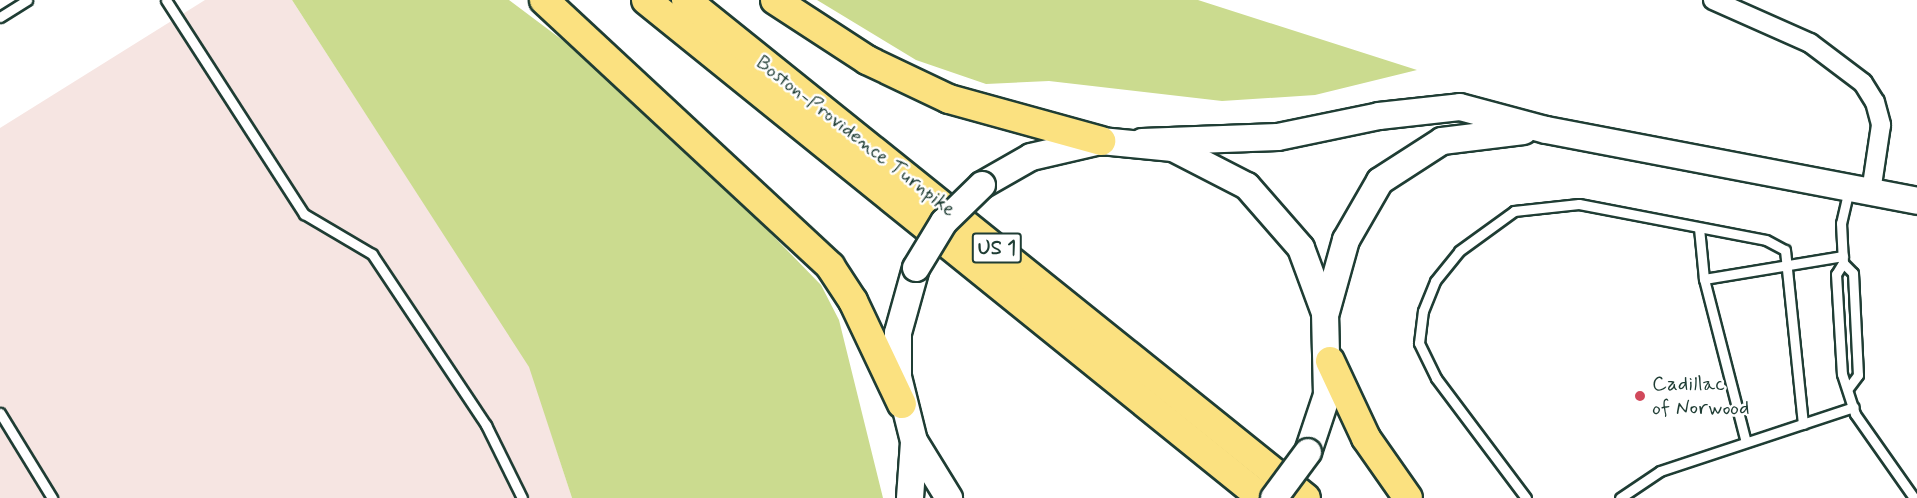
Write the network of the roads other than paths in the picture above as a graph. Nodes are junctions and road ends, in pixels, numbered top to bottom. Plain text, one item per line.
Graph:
1 (27, 0) edge
2 (166, 0) edge
3 (544, 0) edge
4 (645, 0) edge
5 (686, 0) edge
6 (775, 0) edge
7 (1713, 0) edge
8 (0, 16) edge
9 (1546, 130) junction
10 (1101, 141) junction
11 (1142, 142) junction
12 (1860, 190) junction
13 (1917, 201) edge
14 (1699, 228) junction
15 (1843, 260) junction
16 (1788, 262) junction
17 (1704, 279) junction
18 (1325, 313) junction
19 (1330, 361) junction
20 (1849, 387) junction
21 (902, 404) junction
22 (1854, 407) junction
23 (0, 413) edge
24 (1803, 424) junction
25 (914, 441) junction
26 (1746, 442) junction
27 (52, 498) edge
28 (522, 498) edge
29 (910, 498) edge
30 (949, 498) edge
31 (1262, 498) edge
32 (1274, 498) edge
33 (1306, 498) edge
34 (1408, 498) edge
35 (1526, 498) edge
36 (1620, 498) edge
37 (1914, 498) edge

1 - 8 lane
2 - 28 lane
3 - 21 main road
4 - 31 main road, Boston-Providence Turnpike / US 1
5 - 33 main road, Boston-Providence Turnpike / US 1
6 - 10 main road
7 - 12 street
9 - 11 main road
9 - 12 main road
9 - 18 main road
10 - 11 main road
10 - 21 main road, bridge
11 - 18 main road
12 - 13 main road
12 - 15 lane
14 - 16 lane
14 - 17 lane
14 - 35 lane
15 - 16 lane
15 - 20 lane
15 - 20 lane
16 - 17 lane
16 - 24 lane
17 - 26 lane
18 - 19 main road
19 - 32 main road, bridge
19 - 34 main road
20 - 22 lane
21 - 25 main road
22 - 24 lane
22 - 37 lane
23 - 27 lane
24 - 26 lane
25 - 29 main road
25 - 30 main road
26 - 36 lane

